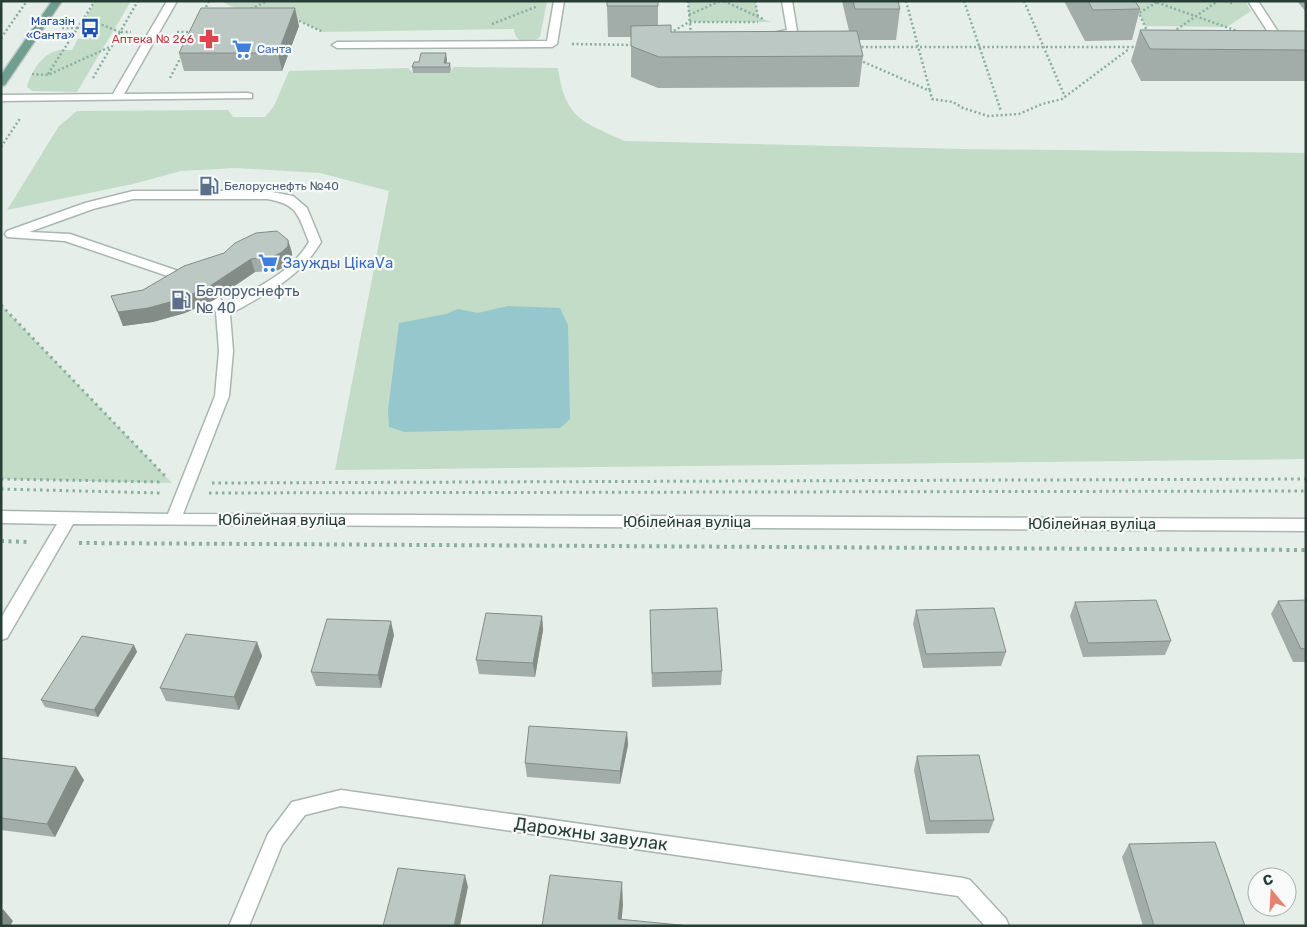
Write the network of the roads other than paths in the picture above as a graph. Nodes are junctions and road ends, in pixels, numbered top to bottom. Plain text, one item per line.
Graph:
1 (57, 1) edge
2 (172, 1) edge
3 (559, 1) edge
4 (787, 1) edge
5 (1253, 1) edge
6 (760, 36) edge
7 (1268, 44) edge
8 (337, 45) dead end
9 (4, 78) edge
10 (248, 96) dead end
11 (1, 98) edge
12 (116, 98) junction
13 (6, 235) edge
14 (188, 279) edge
15 (1, 517) edge
16 (68, 518) junction
17 (173, 520) junction
18 (1306, 525) edge
19 (1, 633) edge
20 (239, 926) edge
21 (999, 926) edge

1 - 9 main road
2 - 12 street
3 - 8 street
4 - 6 street
5 - 7 street
10 - 12 street
11 - 12 street
13 - 14 street
13 - 17 street
15 - 16 street, Юбілейная вуліца
16 - 17 street, Юбілейная вуліца
16 - 19 street
17 - 18 street, Юбілейная вуліца
20 - 21 street, Дарожны завулак

